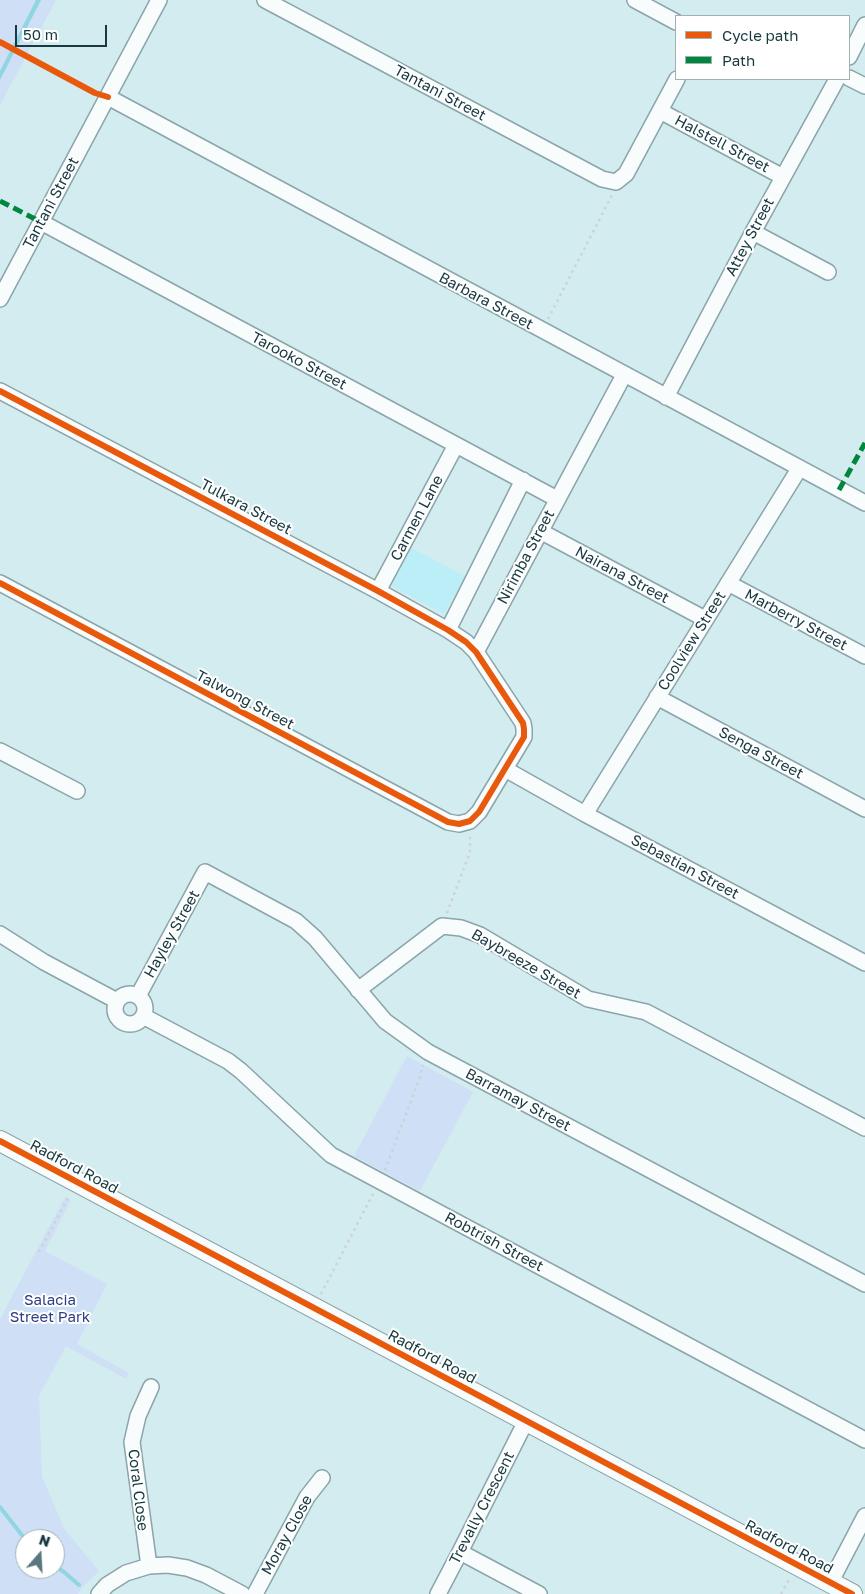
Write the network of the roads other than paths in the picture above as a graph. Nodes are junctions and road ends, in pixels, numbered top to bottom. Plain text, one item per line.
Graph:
1 (159, 0) edge
2 (265, 0) edge
3 (635, 0) edge
4 (675, 21) edge
5 (865, 26) edge
6 (850, 55) edge
7 (850, 78) edge
8 (676, 80) edge
9 (836, 80) edge
10 (865, 86) edge
11 (108, 98) junction
12 (660, 111) junction
13 (783, 177) junction
14 (41, 222) junction
15 (753, 232) junction
16 (828, 272) dead end
17 (0, 299) edge
18 (624, 375) junction
19 (0, 391) edge
20 (666, 397) junction
21 (456, 444) junction
22 (799, 468) junction
23 (523, 480) junction
24 (557, 498) junction
25 (865, 504) edge
26 (540, 531) junction
27 (0, 583) edge
28 (728, 583) junction
29 (378, 591) junction
30 (704, 619) junction
31 (448, 630) junction
32 (476, 652) junction
33 (865, 656) edge
34 (657, 697) junction
35 (2, 757) edge
36 (505, 769) junction
37 (77, 791) dead end
38 (865, 809) edge
39 (585, 814) junction
40 (205, 872) joint
41 (0, 934) edge
42 (865, 963) edge
43 (358, 990) junction
44 (138, 996) junction
45 (117, 1001) junction
46 (142, 1016) junction
47 (865, 1128) edge
48 (0, 1141) edge
49 (865, 1284) edge
50 (151, 1387) dead end
51 (526, 1421) junction
52 (865, 1440) edge
53 (322, 1478) dead end
54 (865, 1516) edge
55 (460, 1552) junction
56 (149, 1566) junction
57 (830, 1583) junction
58 (99, 1594) edge
59 (242, 1594) edge
60 (255, 1594) edge
61 (438, 1594) edge
62 (539, 1594) edge
63 (852, 1594) edge

1 - 11 street, Tantani Street
2 - 12 street, Tantani Street
3 - 4 street
5 - 6 street
7 - 10 street
8 - 12 street
9 - 13 street, Attey Street
11 - 14 street, Tantani Street
11 - 18 street, Barbara Street
12 - 13 street, Halstell Street
13 - 15 street, Attey Street
14 - 17 street, Tantani Street
14 - 21 street, Tarooko Street
15 - 16 street
15 - 20 street, Attey Street
18 - 20 street, Barbara Street
18 - 24 street, Nirimba Street
19 - 29 street, Tulkara Street
20 - 22 street, Barbara Street
21 - 23 street, Tarooko Street
21 - 29 street, Carmen Lane
22 - 25 street, Barbara Street
22 - 28 street, Coolview Street
23 - 24 street, Tarooko Street
23 - 31 street
24 - 26 street, Nirimba Street
26 - 30 street, Nairana Street
26 - 32 street, Nirimba Street
27 - 36 street, Talwong Street
28 - 30 street, Coolview Street
28 - 33 street, Marberry Street
29 - 31 street, Tulkara Street
30 - 34 street, Coolview Street
31 - 32 street, Tulkara Street
32 - 36 street
34 - 38 street, Senga Street
34 - 39 street, Coolview Street
35 - 37 street
36 - 39 street, Sebastian Street
39 - 42 street, Sebastian Street
40 - 43 street, Barramay Street
40 - 44 street, Hayley Street
41 - 45 street
43 - 47 street, Baybreeze Street
43 - 49 street, Barramay Street
44 - 45 street
44 - 46 street
45 - 46 street
46 - 52 street, Robtrish Street
48 - 51 street, Radford Road
50 - 56 street, Coral Close
51 - 55 street, Trevally Crescent
51 - 57 street, Radford Road
53 - 60 street, Moray Close
54 - 57 street
55 - 61 street, Trevally Crescent
55 - 62 street
56 - 58 street
56 - 59 street
57 - 63 street, Radford Road

